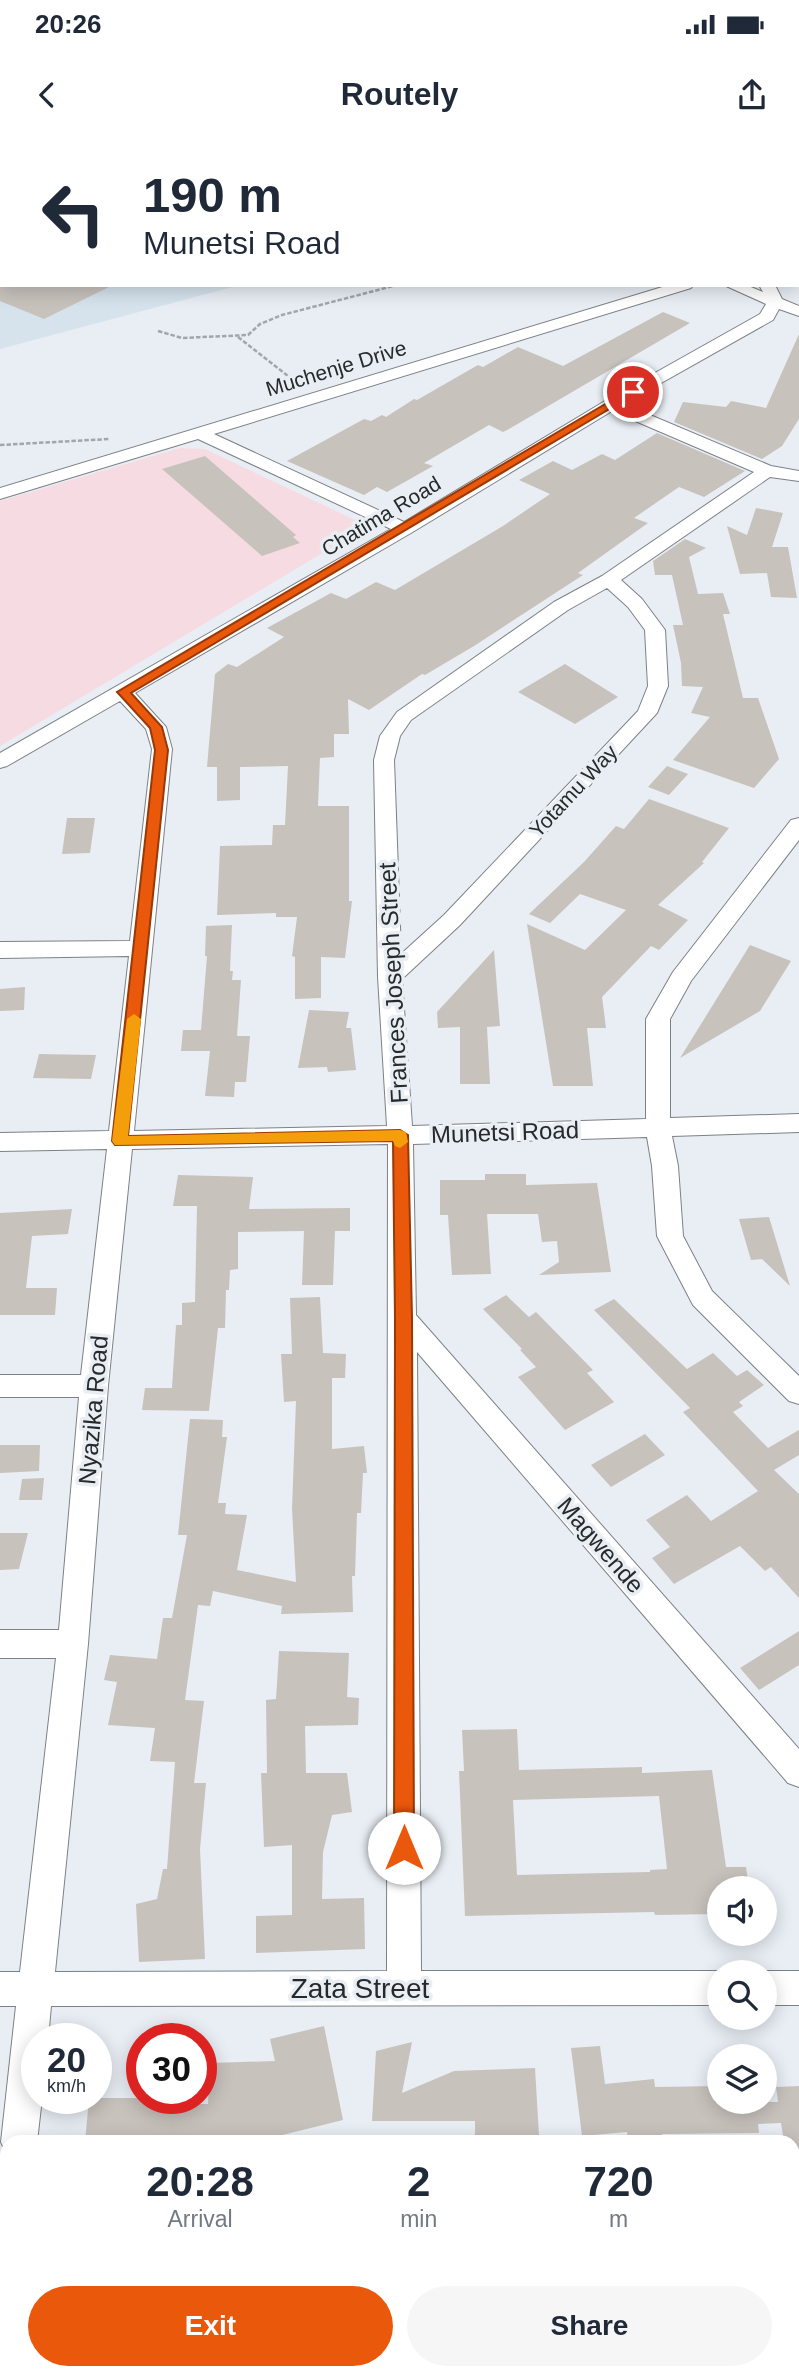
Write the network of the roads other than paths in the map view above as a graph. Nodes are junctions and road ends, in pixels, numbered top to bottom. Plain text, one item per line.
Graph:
1 (679, 287) edge
2 (741, 287) edge
3 (771, 293) edge
4 (799, 310) edge
5 (611, 405) junction
6 (200, 434) junction
7 (767, 471) junction
8 (799, 476) edge
9 (0, 494) edge
10 (405, 528) junction
11 (609, 580) junction
12 (123, 692) junction
13 (0, 762) edge
14 (799, 825) edge
15 (142, 948) junction
16 (0, 950) edge
17 (390, 977) junction
18 (799, 1124) edge
19 (658, 1128) junction
20 (400, 1135) junction
21 (120, 1141) junction
22 (0, 1142) edge
23 (403, 1318) junction
24 (0, 1386) edge
25 (94, 1386) junction
26 (799, 1393) edge
27 (0, 1644) edge
28 (73, 1644) junction
29 (799, 1772) edge
30 (404, 1987) junction
31 (707, 1987) edge
32 (777, 1988) edge
33 (799, 1988) edge
34 (0, 1989) edge
35 (36, 1989) junction
36 (20, 2135) edge

1 - 6 street, Muchenje Drive
2 - 3 street
3 - 4 street
3 - 5 street, Chatima Road
5 - 7 street
5 - 10 street, Chatima Road
6 - 9 street, Muchenje Drive
6 - 10 street
7 - 8 street
7 - 11 street, Frances Joseph Street
10 - 12 street, Chatima Road
11 - 17 street, Frances Joseph Street
11 - 17 street, Yotamu Way
12 - 13 street, Chatima Road
12 - 15 street, Nyazika Road
14 - 19 street
15 - 16 street
15 - 21 street, Nyazika Road
17 - 20 street, Frances Joseph Street
18 - 19 street, Munetsi Road
19 - 20 street, Munetsi Road
19 - 26 street
20 - 21 street, Munetsi Road
20 - 23 street, Frances Joseph Street
21 - 22 street, Munetsi Road
21 - 25 street, Nyazika Road
23 - 29 street, Magwende
23 - 30 street, Frances Joseph Street
24 - 25 street
25 - 28 street, Nyazika Road
27 - 28 street
28 - 35 street, Nyazika Road
30 - 31 street, Zata Street
30 - 35 street, Zata Street
32 - 33 street
34 - 35 street, Zata Street
35 - 36 street, Nyazika Road

